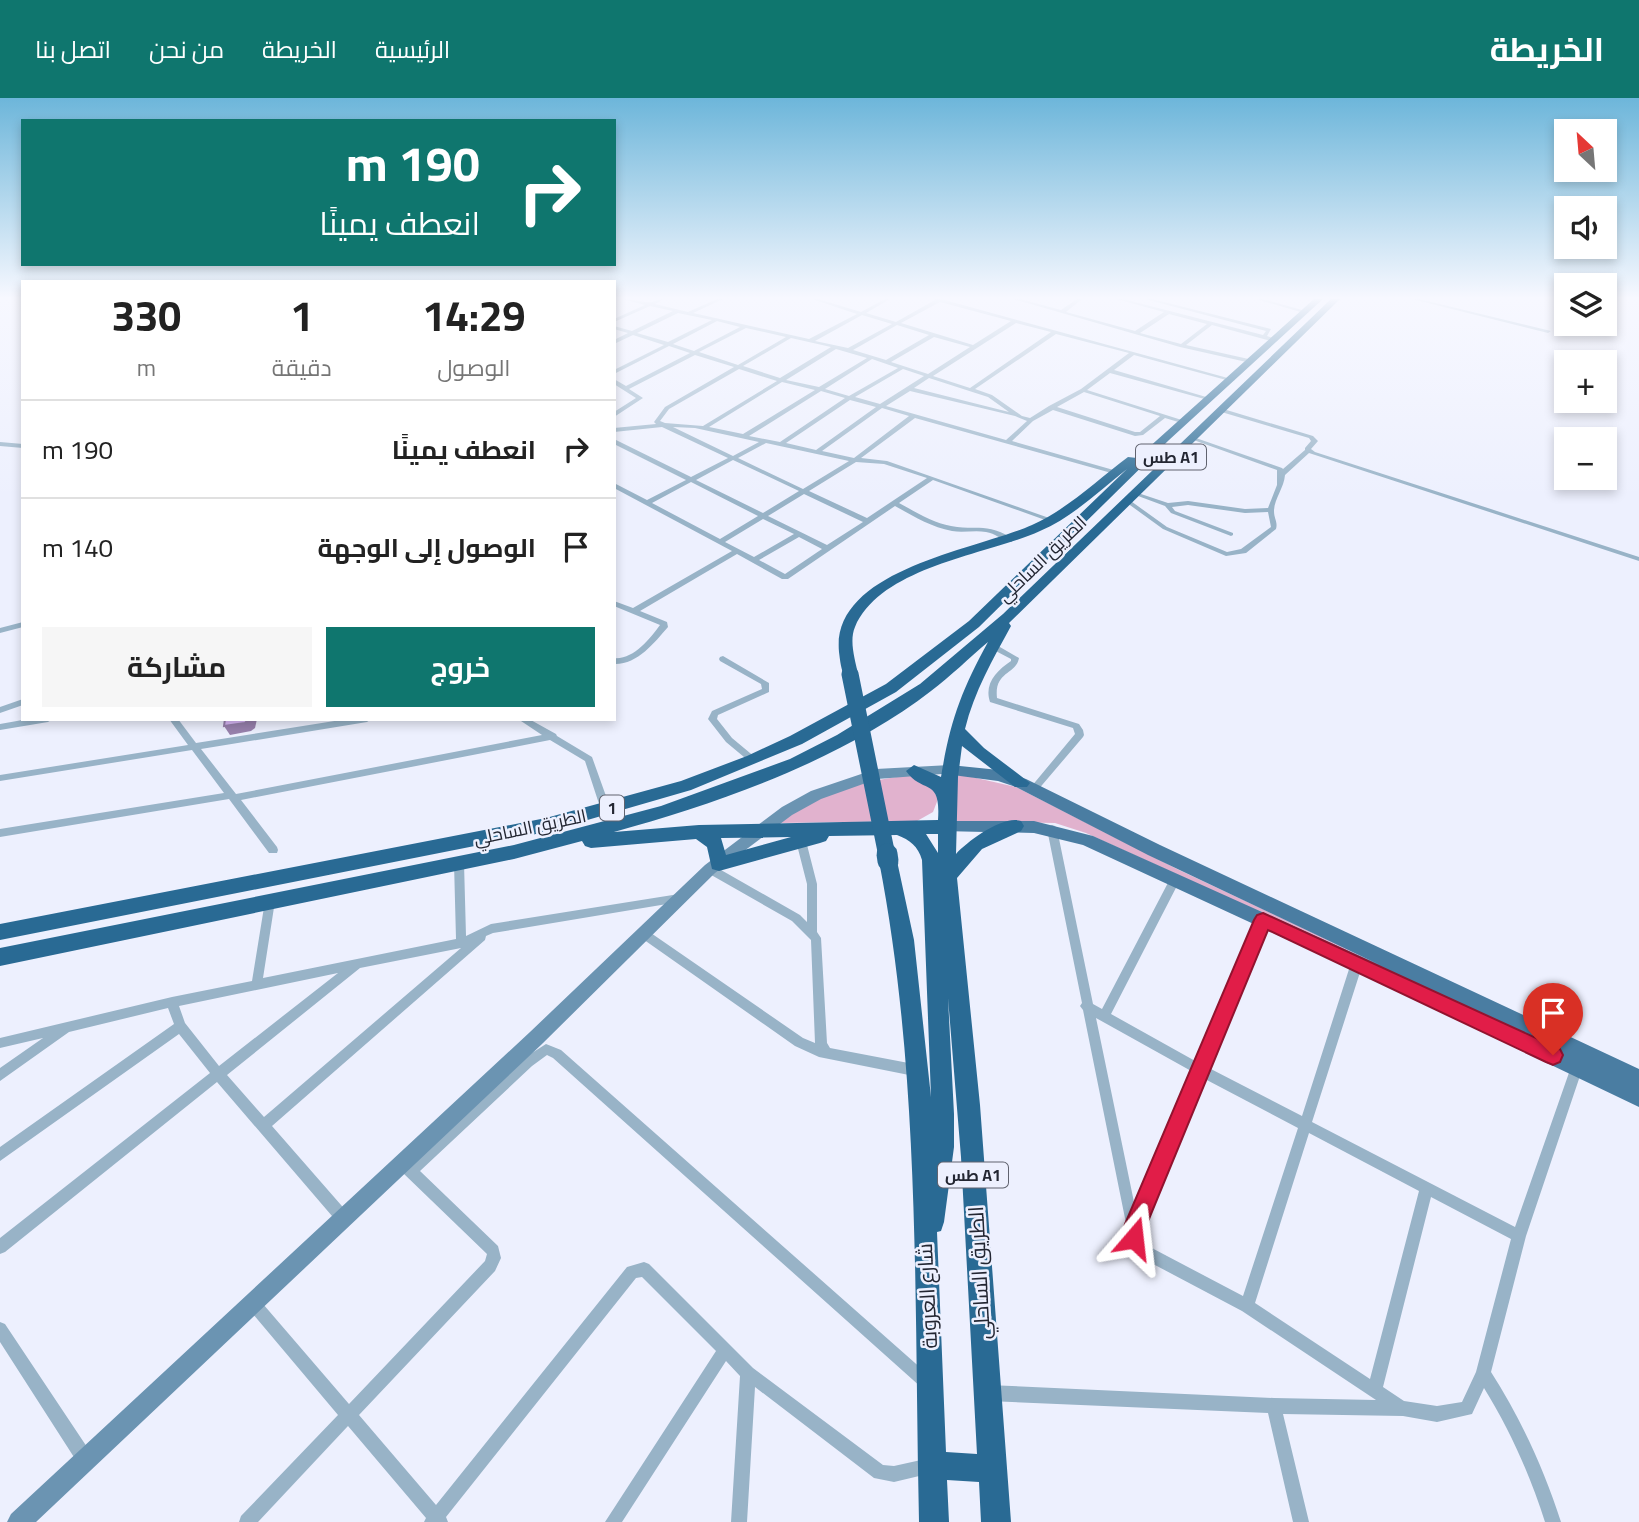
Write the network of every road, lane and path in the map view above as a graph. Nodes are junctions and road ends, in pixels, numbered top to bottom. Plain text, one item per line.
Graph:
1 (670, 365) edge
2 (734, 365) edge
3 (742, 365) edge
4 (804, 365) edge
5 (859, 365) edge
6 (892, 365) edge
7 (946, 365) edge
8 (1006, 365) edge
9 (1118, 365) edge
10 (1177, 365) edge
11 (1247, 365) edge
12 (1267, 365) edge
13 (739, 367) junction
14 (900, 369) junction
15 (1111, 371) junction
16 (928, 377) junction
17 (780, 380) junction
18 (1232, 380) junction
19 (616, 382) edge
20 (626, 388) junction
21 (819, 389) junction
22 (909, 389) junction
23 (970, 390) junction
24 (1083, 390) junction
25 (849, 398) junction
26 (1210, 399) junction
27 (880, 407) junction
28 (1051, 407) junction
29 (1220, 410) junction
30 (616, 414) edge
31 (913, 416) junction
32 (1164, 416) junction
33 (1020, 417) junction
34 (1031, 421) junction
35 (1185, 422) junction
36 (661, 425) junction
37 (704, 428) junction
38 (616, 430) edge
39 (744, 436) junction
40 (1191, 438) junction
41 (616, 441) edge
42 (765, 441) junction
43 (1007, 442) junction
44 (0, 444) edge
45 (781, 444) junction
46 (21, 446) edge
47 (1308, 451) junction
48 (817, 452) junction
49 (733, 458) junction
50 (855, 460) junction
51 (1122, 474) junction
52 (1282, 474) junction
53 (932, 478) junction
54 (690, 480) junction
55 (616, 486) edge
56 (803, 491) junction
57 (1130, 497) junction
58 (648, 503) junction
59 (894, 503) junction
60 (1167, 505) junction
61 (1212, 508) junction
62 (1271, 510) junction
63 (763, 516) junction
64 (1050, 520) junction
65 (867, 521) junction
66 (1198, 522) junction
67 (799, 534) junction
68 (1231, 534) dead end
69 (1009, 540) junction
70 (720, 542) junction
71 (827, 548) junction
72 (738, 551) junction
73 (1639, 559) edge
74 (754, 560) junction
75 (616, 604) edge
76 (634, 611) junction
77 (1009, 617) junction
78 (21, 625) edge
79 (0, 631) edge
80 (993, 646) junction
81 (723, 659) dead end
82 (616, 661) edge
83 (21, 703) edge
84 (0, 710) edge
85 (36, 721) edge
86 (174, 721) edge
87 (355, 721) edge
88 (527, 721) edge
89 (0, 727) edge
90 (956, 730) junction
91 (553, 736) junction
92 (194, 747) junction
93 (753, 761) junction
94 (950, 770) junction
95 (914, 771) junction
96 (0, 778) edge
97 (1027, 786) junction
98 (233, 797) junction
99 (948, 802) junction
100 (606, 810) junction
101 (1015, 826) junction
102 (948, 827) junction
103 (897, 828) junction
104 (761, 829) junction
105 (1052, 829) junction
106 (844, 830) junction
107 (699, 832) junction
108 (0, 833) edge
109 (801, 841) junction
110 (273, 850) dead end
111 (514, 852) junction
112 (459, 863) junction
113 (715, 866) junction
114 (948, 875) junction
115 (1175, 880) junction
116 (683, 898) junction
117 (270, 901) junction
118 (1263, 920) junction
119 (491, 929) junction
120 (811, 931) junction
121 (0, 932) edge
122 (644, 934) junction
123 (461, 943) junction
124 (1358, 955) junction
125 (0, 957) edge
126 (358, 964) junction
127 (257, 984) junction
128 (172, 1002) junction
129 (1086, 1006) junction
130 (1104, 1017) junction
131 (71, 1026) junction
132 (180, 1026) junction
133 (0, 1043) edge
134 (826, 1052) junction
135 (1577, 1067) junction
136 (1200, 1070) junction
137 (919, 1071) junction
138 (218, 1074) junction
139 (0, 1075) edge
140 (1639, 1079) edge
141 (1639, 1097) edge
142 (264, 1125) junction
143 (1306, 1126) junction
144 (0, 1155) edge
145 (407, 1166) junction
146 (1426, 1190) junction
147 (344, 1218) junction
148 (1133, 1231) junction
149 (1519, 1236) junction
150 (0, 1247) edge
151 (926, 1264) junction
152 (252, 1302) junction
153 (1247, 1306) junction
154 (2, 1336) edge
155 (725, 1350) junction
156 (748, 1373) junction
157 (1483, 1373) junction
158 (932, 1387) junction
159 (1375, 1390) junction
160 (986, 1393) junction
161 (1274, 1406) junction
162 (1403, 1408) junction
163 (347, 1415) junction
164 (85, 1459) junction
165 (932, 1465) junction
166 (992, 1469) junction
167 (436, 1520) edge
168 (19, 1522) edge
169 (247, 1522) edge
170 (613, 1522) edge
171 (738, 1522) edge
172 (934, 1522) edge
173 (996, 1522) edge
174 (1006, 1522) edge
175 (1301, 1522) edge
176 (1553, 1522) edge

1 - 20 street
2 - 13 street
3 - 13 street
4 - 17 street
5 - 21 street
6 - 14 street
7 - 16 street
8 - 23 street
9 - 15 street
10 - 18 street
11 - 18 highway, طس A1
12 - 29 highway, الطريق الساحلي / طس A1
13 - 17 street
13 - 36 street
14 - 16 street
14 - 25 street
15 - 24 street
15 - 26 street
16 - 22 street
16 - 23 street
17 - 21 street
17 - 37 street
18 - 26 highway, طس A1
19 - 20 street
20 - 30 street
21 - 25 street
21 - 39 street
22 - 27 street
22 - 33 street
23 - 33 street
24 - 28 street
24 - 32 street
25 - 27 street
25 - 45 street
26 - 35 highway, طس A1
27 - 31 street
27 - 48 street
28 - 32 street
28 - 34 street
29 - 40 highway, الطريق الساحلي / طس A1
29 - 47 street
31 - 43 street
31 - 50 street
32 - 35 street
33 - 34 street
34 - 43 street
35 - 51 highway, طس A1
36 - 37 street
36 - 38 street
36 - 49 street
37 - 39 street
39 - 42 street
40 - 52 street
40 - 57 highway, الطريق الساحلي / طس A1
41 - 54 street
42 - 45 street
42 - 49 street
43 - 51 street
44 - 46 street
45 - 48 street
47 - 52 street
47 - 73 street
48 - 50 street
49 - 54 street
49 - 56 street
50 - 53 street
50 - 56 street
51 - 64 highway
51 - 93 highway, الطريق الساحلي / 1
52 - 62 street
53 - 59 street
53 - 64 street
54 - 58 street
54 - 63 street
55 - 58 street
56 - 63 street
56 - 65 street
57 - 60 street
57 - 62 street
57 - 77 highway, الطريق الساحلي / طس A1
58 - 70 street
59 - 65 street
59 - 69 street
60 - 61 street
60 - 66 street
61 - 62 street
61 - 66 street
63 - 67 street
63 - 70 street
64 - 69 highway
65 - 71 street
66 - 68 street
67 - 71 street
67 - 74 street
69 - 137 highway, طس A1, bridge
70 - 72 street
71 - 74 street
72 - 74 street
72 - 76 street
75 - 76 street
76 - 82 street
77 - 80 highway, الطريق الساحلي / طس A1
77 - 111 highway, الطريق الساحلي / 1
78 - 79 street
80 - 90 highway, الطريق الساحلي / طس A1
80 - 97 street
81 - 93 street
83 - 84 street
85 - 89 street
86 - 92 street
87 - 92 street
88 - 91 street
90 - 94 highway, الطريق الساحلي / طس A1
90 - 97 highway
91 - 98 street
91 - 100 street
92 - 96 street
92 - 98 street
93 - 100 highway, الطريق الساحلي / 1
94 - 95 street
94 - 97 main road
94 - 99 highway, الطريق الساحلي / طس A1
95 - 99 highway
95 - 104 street
97 - 124 main road
98 - 108 street
98 - 110 street
99 - 102 highway, الطريق الساحلي / طس A1
100 - 121 highway, الطريق الساحلي / 1
101 - 102 main road
101 - 105 main road
101 - 114 highway
102 - 103 highway
102 - 114 highway, الطريق الساحلي / طس A1
103 - 106 highway
103 - 151 highway
104 - 106 highway
104 - 107 highway
104 - 113 street
105 - 115 main road
105 - 129 street
106 - 109 highway
107 - 111 highway
107 - 113 highway
109 - 113 highway
109 - 120 street
111 - 112 highway, الطريق الساحلي / 1
112 - 117 highway, الطريق الساحلي / 1
112 - 123 street
113 - 116 street
113 - 120 street
114 - 160 highway, الطريق الساحلي / طس A1
115 - 118 main road
115 - 130 street
116 - 119 street
116 - 122 street
117 - 125 highway, الطريق الساحلي / 1
117 - 127 street
118 - 124 main road
118 - 136 street
119 - 123 street
119 - 142 street
120 - 134 street
122 - 134 street
122 - 145 street
123 - 126 street
124 - 135 main road
124 - 140 main road
124 - 143 street
126 - 127 street
126 - 138 street
127 - 128 street
128 - 131 street
128 - 132 street
129 - 130 street
129 - 148 street
130 - 136 street
131 - 133 street
131 - 139 street
132 - 138 street
132 - 144 street
134 - 137 street
135 - 141 main road
135 - 149 street
136 - 143 street
136 - 148 street
137 - 151 highway, شارع العروبة / طس A1
138 - 142 street
138 - 150 street
142 - 147 street
143 - 146 street
143 - 153 street
145 - 147 street
145 - 158 street
145 - 163 street
146 - 149 street
146 - 159 street
147 - 152 street
148 - 153 street
149 - 157 street
151 - 158 highway, شارع العروبة / طس A1
152 - 163 street
152 - 164 street
153 - 159 street
154 - 164 street
155 - 156 street
155 - 167 street
155 - 170 street
156 - 165 street
156 - 171 street
157 - 162 street
157 - 176 street
158 - 165 highway, شارع العروبة / طس A1
159 - 162 street
160 - 161 street
160 - 166 highway, الطريق الساحلي / طس A1
161 - 162 street
161 - 175 street
163 - 167 street
163 - 169 street
164 - 168 street
165 - 166 highway
165 - 172 highway, شارع العروبة / طس A1
166 - 173 highway, الطريق الساحلي / طس A1
173 - 174 street

